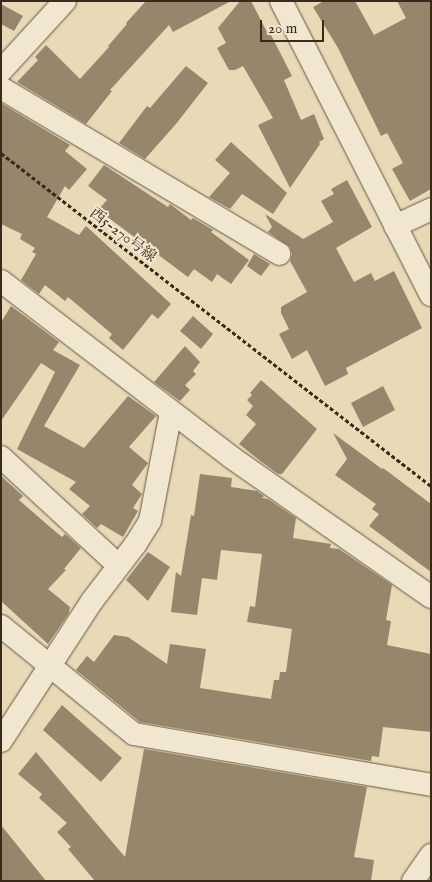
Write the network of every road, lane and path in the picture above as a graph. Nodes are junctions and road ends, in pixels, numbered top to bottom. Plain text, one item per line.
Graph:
1 (65, 1) edge
2 (280, 1) edge
3 (1, 71) edge
4 (1, 88) edge
5 (1, 153) edge
6 (431, 209) edge
7 (395, 226) junction
8 (279, 254) dead end
9 (1, 281) edge
10 (431, 295) edge
11 (171, 412) junction
12 (1, 457) edge
13 (431, 486) edge
14 (118, 565) junction
15 (431, 597) edge
16 (1, 626) edge
17 (49, 667) junction
18 (1, 741) edge
19 (431, 785) edge
20 (431, 855) edge
21 (413, 881) edge

1 - 3 street
2 - 7 street
4 - 8 street
5 - 13 path, 西5-270号線
6 - 7 street
7 - 10 street
9 - 11 street
11 - 14 street
11 - 15 street
12 - 14 street
14 - 17 street
16 - 17 street
17 - 18 street
17 - 19 street
20 - 21 street

